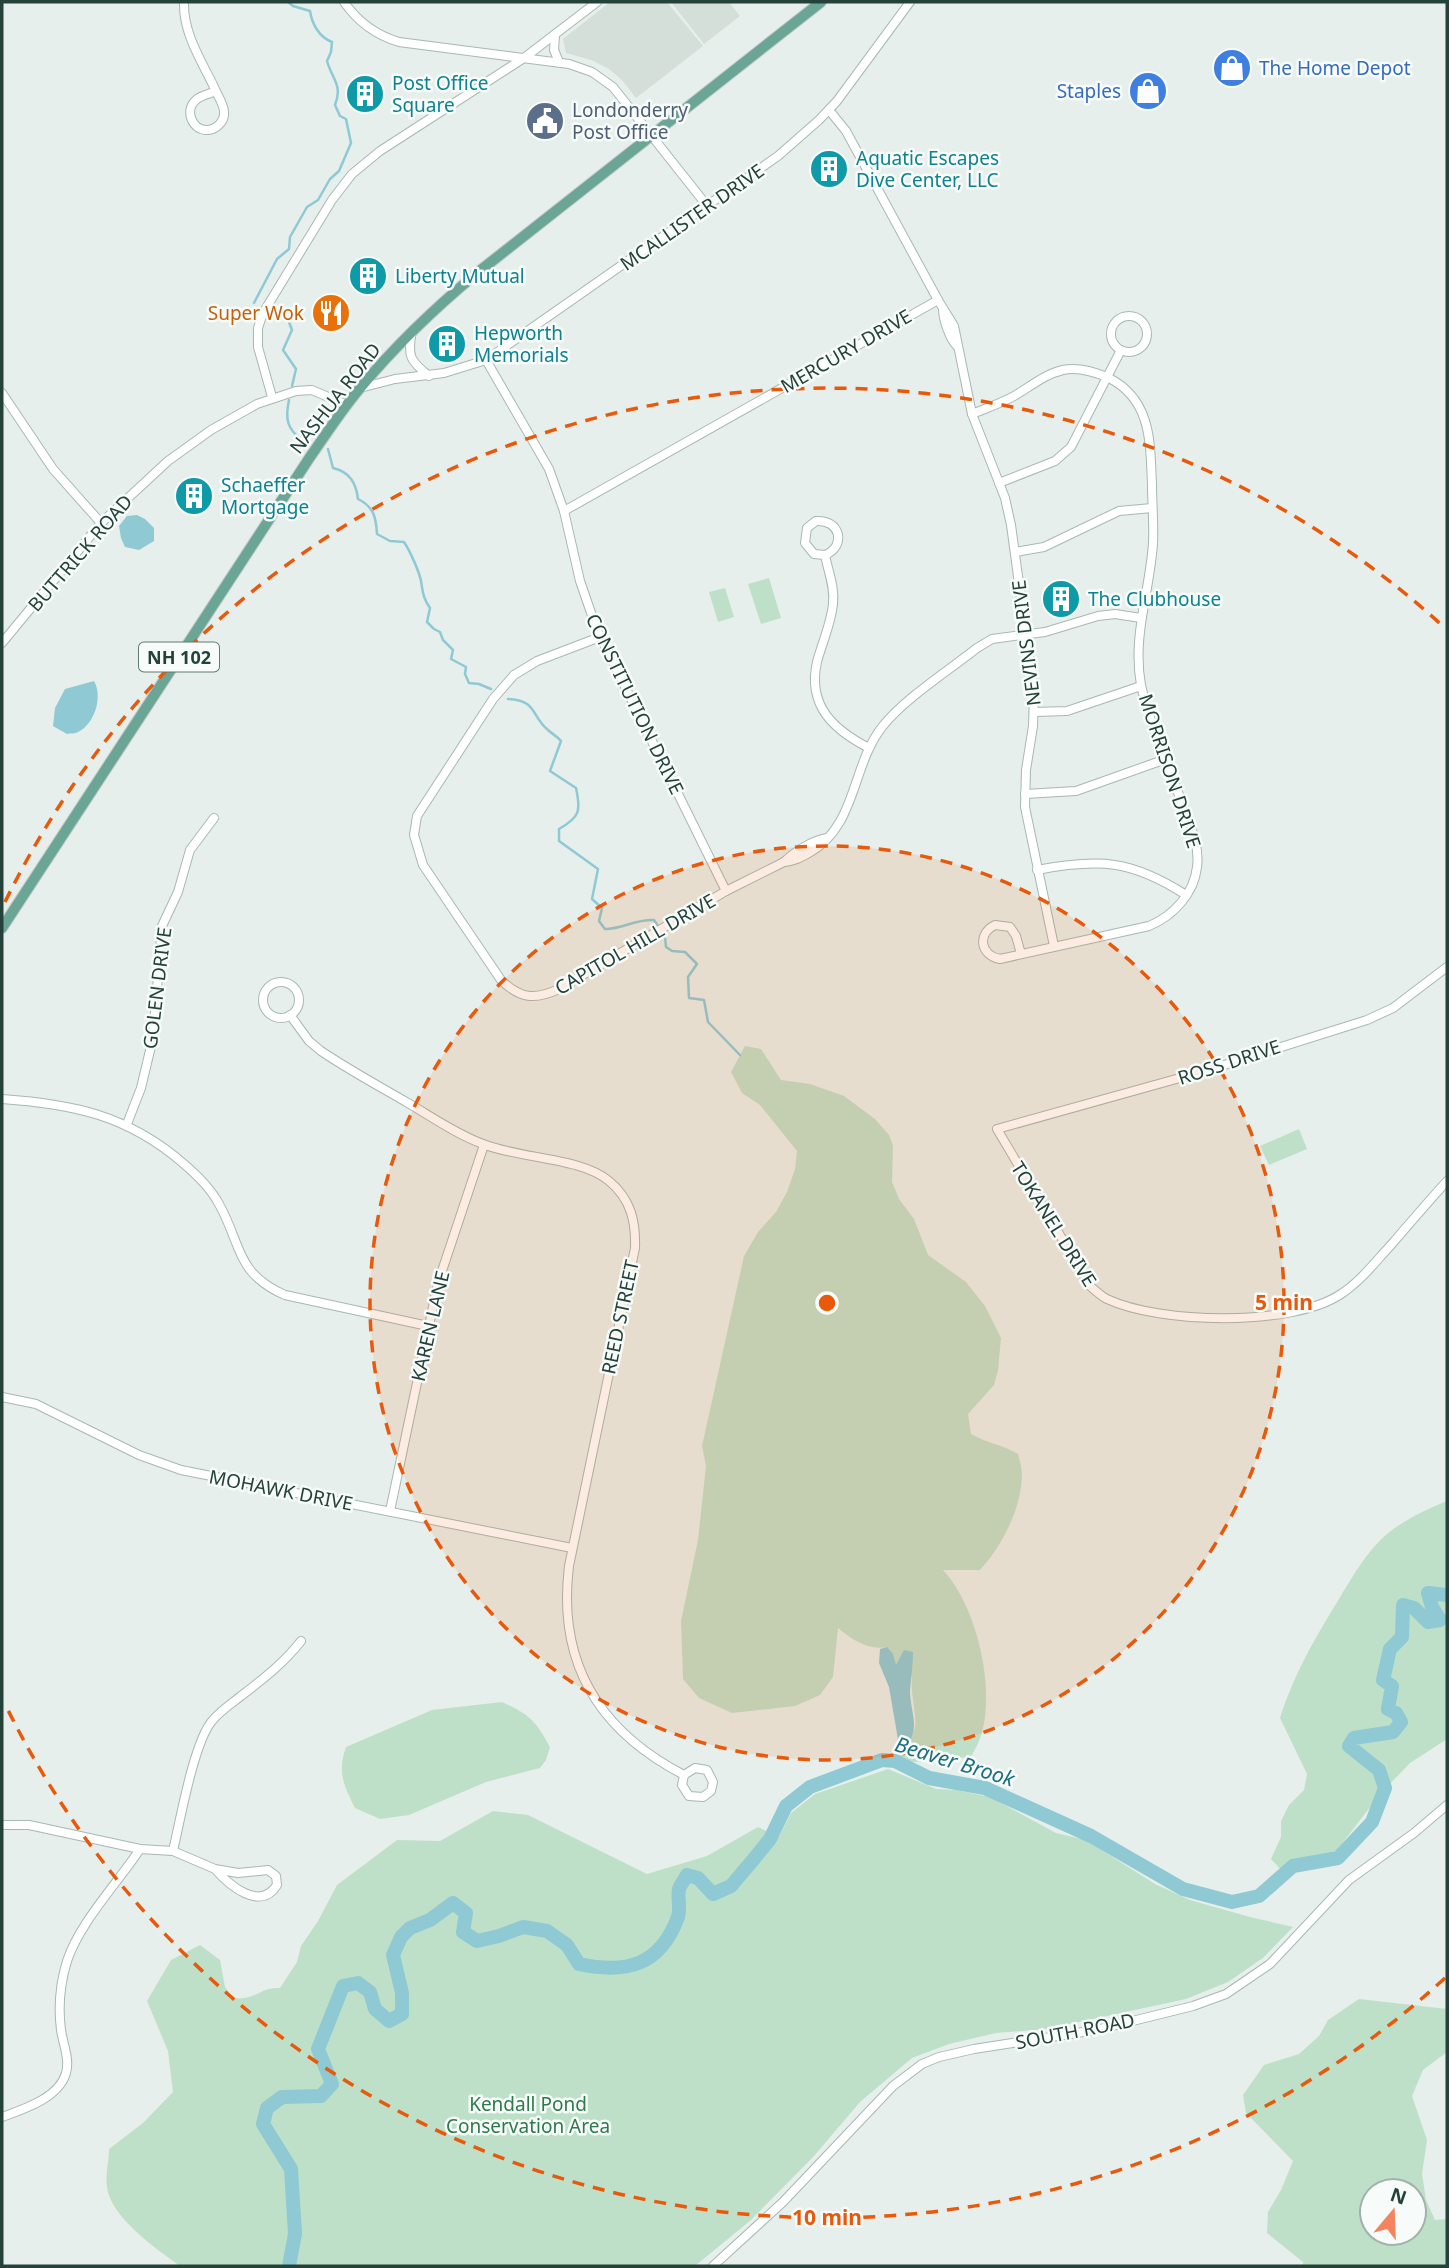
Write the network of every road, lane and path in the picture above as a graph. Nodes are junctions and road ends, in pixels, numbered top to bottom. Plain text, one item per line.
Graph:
1 (184, 2) edge
2 (344, 2) edge
3 (597, 2) edge
4 (821, 2) edge
5 (910, 2) edge
6 (555, 36) junction
7 (524, 58) junction
8 (559, 62) junction
9 (216, 92) junction
10 (828, 110) junction
11 (651, 135) junction
12 (708, 207) junction
13 (938, 300) junction
14 (412, 331) junction
15 (1121, 350) junction
16 (486, 360) junction
17 (429, 376) junction
18 (1107, 377) junction
19 (360, 388) junction
20 (2, 393) edge
21 (272, 397) junction
22 (347, 405) junction
23 (972, 414) junction
24 (999, 483) junction
25 (1152, 508) junction
26 (564, 511) junction
27 (101, 523) junction
28 (1015, 552) junction
29 (825, 555) junction
30 (1141, 618) junction
31 (1027, 635) junction
32 (600, 637) junction
33 (2, 643) edge
34 (1141, 686) junction
35 (1034, 712) junction
36 (869, 748) junction
37 (1166, 759) junction
38 (1025, 794) junction
39 (214, 818) dead end
40 (1037, 870) junction
41 (726, 891) junction
42 (1186, 895) junction
43 (2, 929) edge
44 (1054, 946) junction
45 (1021, 954) junction
46 (1447, 967) edge
47 (290, 1015) junction
48 (2, 1099) edge
49 (127, 1124) junction
50 (997, 1129) joint
51 (484, 1145) junction
52 (1447, 1181) edge
53 (428, 1326) junction
54 (2, 1397) edge
55 (390, 1511) junction
56 (572, 1548) junction
57 (301, 1641) dead end
58 (684, 1775) dead end
59 (1447, 1805) edge
60 (2, 1825) edge
61 (140, 1849) junction
62 (173, 1852) junction
63 (215, 1869) junction
64 (2, 2117) edge
65 (713, 2266) edge

1 - 9 street
2 - 7 street
3 - 6 street
4 - 11 main road, NASHUA ROAD / NH 102
5 - 10 street, MCALLISTER DRIVE
6 - 7 street
6 - 8 street
7 - 8 street
7 - 21 street
8 - 11 street
9 - 9 street
10 - 12 street, MCALLISTER DRIVE
10 - 13 street
11 - 12 street
11 - 14 main road, NASHUA ROAD / NH 102
12 - 16 street, MCALLISTER DRIVE
13 - 23 street, NEVINS DRIVE
13 - 26 street, MERCURY DRIVE
14 - 17 street
14 - 19 main road, NASHUA ROAD / NH 102
15 - 15 street
15 - 18 street
16 - 17 street, MCALLISTER DRIVE
16 - 26 street, CONSTITUTION DRIVE
17 - 19 street, MCALLISTER DRIVE
18 - 23 street, MORRISON DRIVE
18 - 24 street
18 - 25 street, MORRISON DRIVE
19 - 22 main road, NASHUA ROAD / NH 102
20 - 27 street
21 - 22 street, BUTTRICK ROAD
21 - 27 street, BUTTRICK ROAD
22 - 43 main road, NASHUA ROAD / NH 102
23 - 24 street, NEVINS DRIVE
24 - 28 street, NEVINS DRIVE
25 - 28 street
25 - 30 street, MORRISON DRIVE
26 - 32 street, CONSTITUTION DRIVE
27 - 33 street, BUTTRICK ROAD
28 - 31 street, NEVINS DRIVE
29 - 29 street
29 - 36 street
30 - 31 street, CAPITOL HILL DRIVE
30 - 34 street, MORRISON DRIVE
31 - 35 street, NEVINS DRIVE
31 - 36 street, CAPITOL HILL DRIVE
32 - 41 street, CONSTITUTION DRIVE
32 - 41 street, CAPITOL HILL DRIVE
34 - 35 street
34 - 37 street, MORRISON DRIVE
35 - 38 street, NEVINS DRIVE
36 - 41 street, CAPITOL HILL DRIVE
37 - 38 street
37 - 42 street, MORRISON DRIVE
38 - 40 street, NEVINS DRIVE
39 - 49 street, GOLEN DRIVE
40 - 42 street
40 - 44 street, NEVINS DRIVE
42 - 44 street, MORRISON DRIVE
44 - 45 street, MORRISON DRIVE
45 - 45 street, MORRISON DRIVE
46 - 50 street, ROSS DRIVE
47 - 47 street, REED STREET
47 - 51 street, REED STREET
48 - 49 street
49 - 53 street
50 - 52 street, TOKANEL DRIVE
51 - 53 street, KAREN LANE
51 - 56 street, REED STREET
53 - 55 street, KAREN LANE
54 - 55 street, MOHAWK DRIVE
55 - 56 street, MOHAWK DRIVE
56 - 58 street, REED STREET
57 - 62 street
59 - 65 street, SOUTH ROAD
60 - 61 street
61 - 62 street
61 - 64 street
62 - 63 street
63 - 63 street

